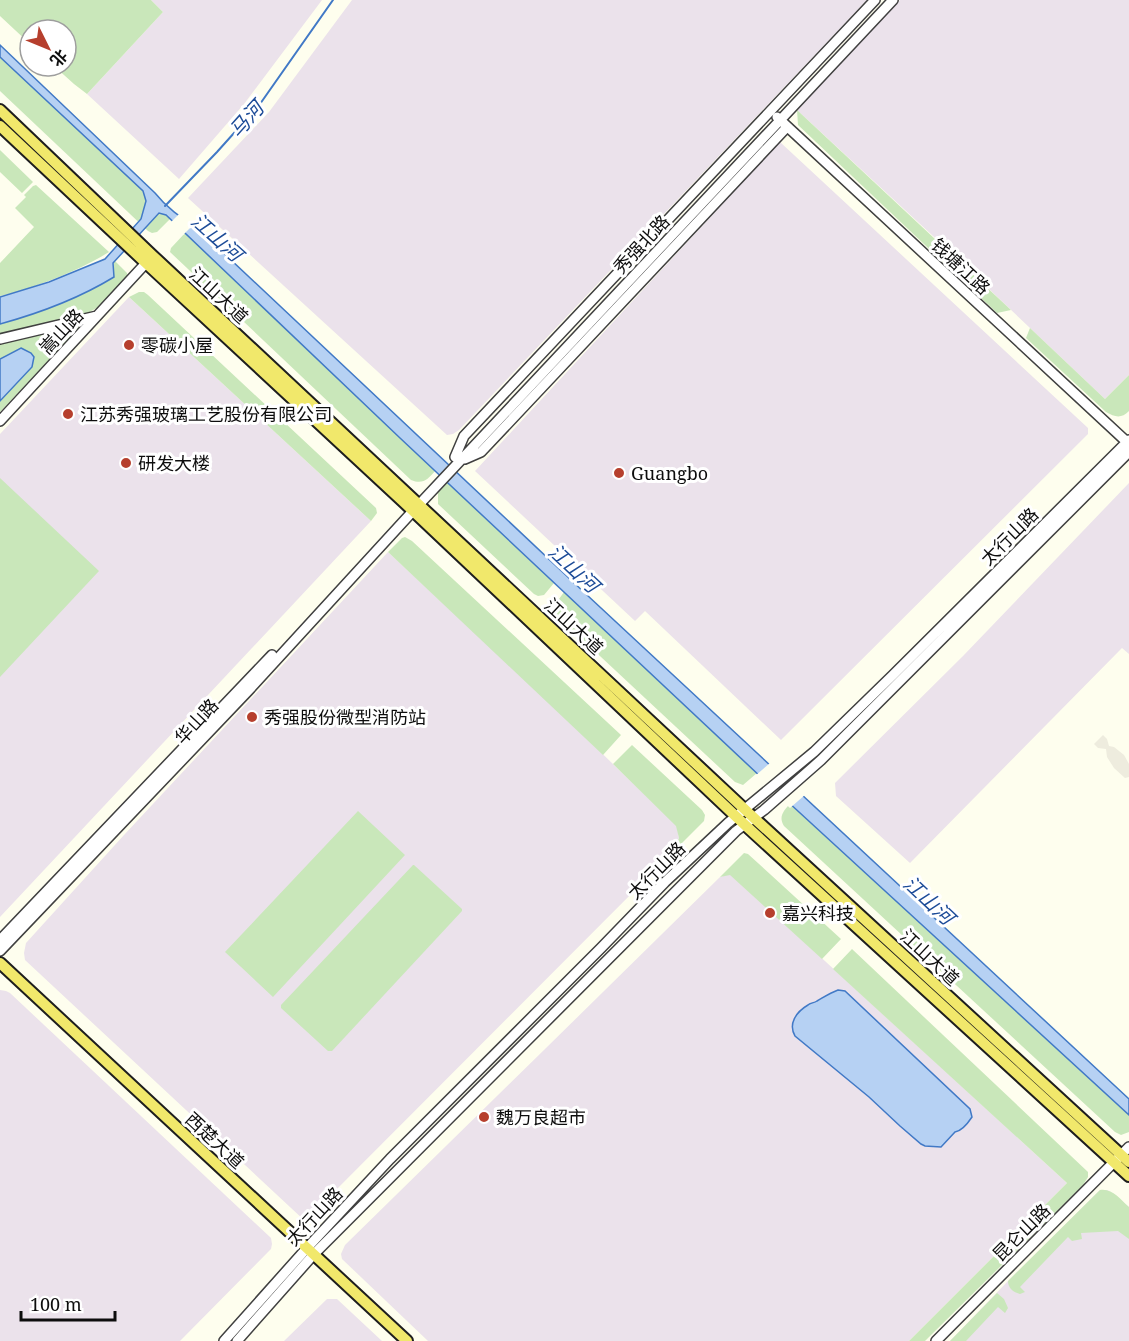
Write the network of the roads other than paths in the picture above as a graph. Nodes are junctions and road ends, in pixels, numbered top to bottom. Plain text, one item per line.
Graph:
1 (875, 0) edge
2 (886, 0) edge
3 (893, 0) edge
4 (0, 110) edge
5 (779, 119) junction
6 (0, 126) edge
7 (146, 263) junction
8 (97, 316) junction
9 (0, 339) edge
10 (0, 421) edge
11 (1129, 445) edge
12 (457, 460) junction
13 (414, 506) junction
14 (740, 812) junction
15 (749, 821) junction
16 (0, 940) edge
17 (0, 951) edge
18 (0, 963) edge
19 (1123, 1156) edge
20 (1129, 1176) edge
21 (310, 1251) junction
22 (224, 1341) edge
23 (237, 1341) edge
24 (407, 1341) edge
25 (936, 1341) edge

1 - 5 street
2 - 5 street, 秀强北路
3 - 5 street, 秀强北路
4 - 13 main road, 江山大道
5 - 11 street, 钱塘江路
5 - 12 street, 秀强北路
5 - 12 street
6 - 7 main road, 江山大道
7 - 8 street, 嵩山路
7 - 13 main road, 江山大道
8 - 9 street
8 - 10 street, 嵩山路
11 - 14 street, 太行山路
11 - 15 street, 太行山路
12 - 13 street, 秀强北路
13 - 14 main road, 江山大道
13 - 16 street, 华山路
13 - 17 street, 华山路
14 - 15 main road, 江山大道
14 - 21 street, 太行山路
15 - 19 main road, 江山大道
15 - 21 street, 太行山路
18 - 21 main road, 西楚大道
19 - 20 main road, 江山大道
19 - 25 street, 昆仑山路
21 - 22 street, 太行山路
21 - 23 street, 太行山路
21 - 24 main road, 西楚大道

